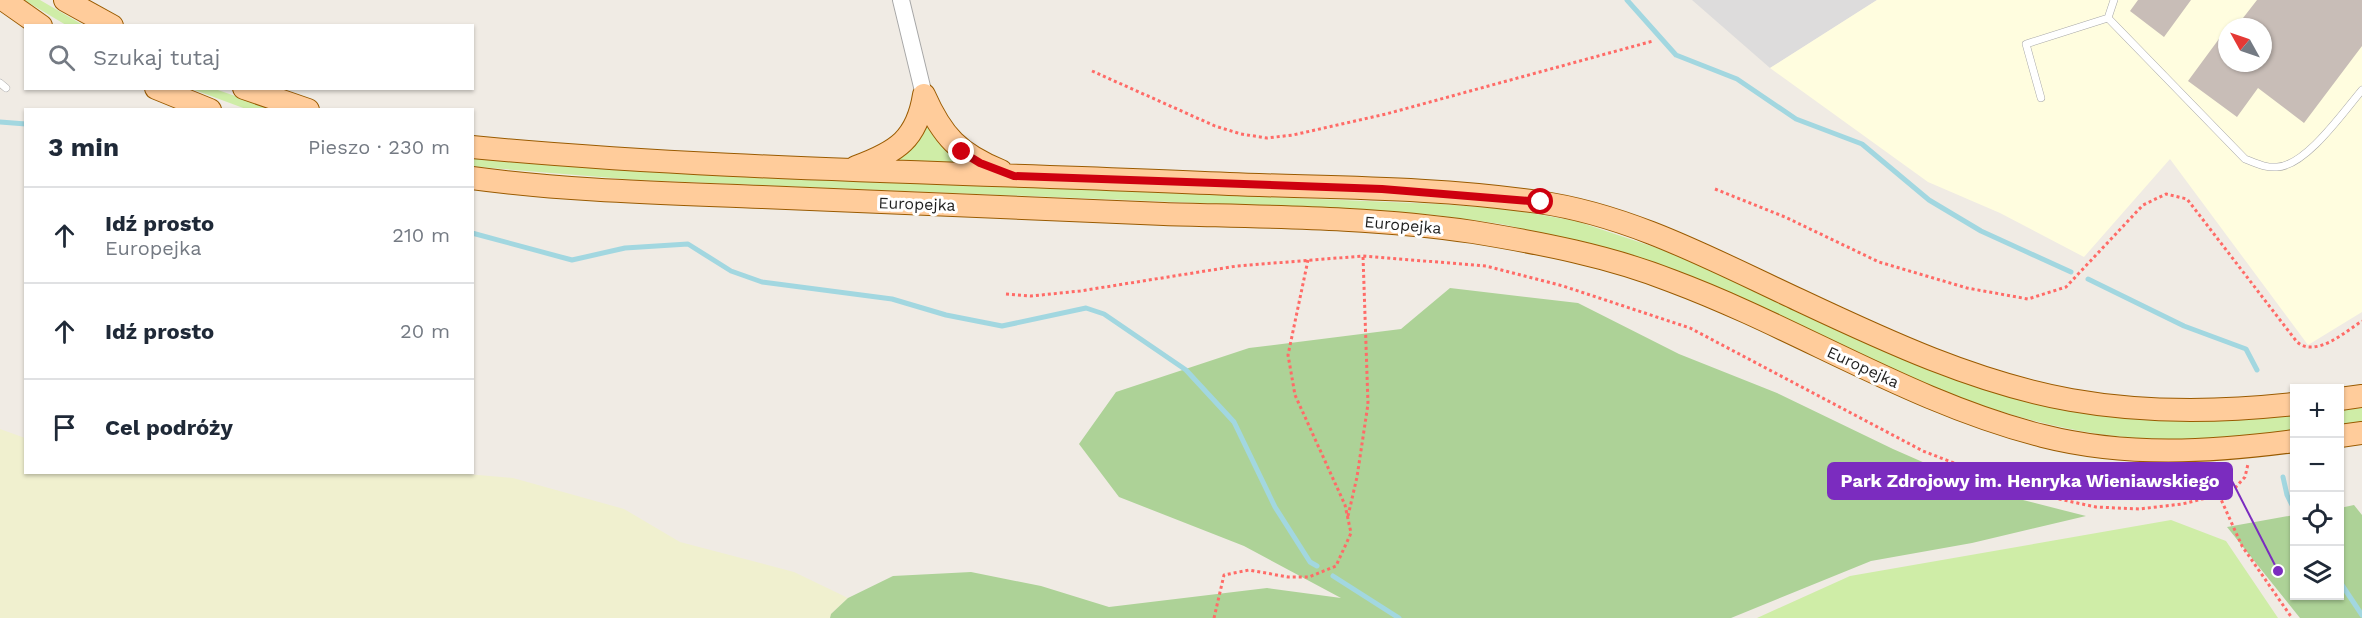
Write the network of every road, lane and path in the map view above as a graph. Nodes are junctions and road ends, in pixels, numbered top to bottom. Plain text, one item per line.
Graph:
1 (4, 0) edge
2 (65, 0) edge
3 (901, 0) edge
4 (2114, 0) edge
5 (2108, 18) junction
6 (38, 24) edge
7 (108, 24) edge
8 (1653, 41) dead end
9 (1092, 71) dead end
10 (161, 90) edge
11 (250, 90) edge
12 (2362, 90) edge
13 (924, 95) junction
14 (2041, 98) dead end
15 (205, 108) edge
16 (302, 108) edge
17 (474, 147) edge
18 (846, 170) junction
19 (1014, 176) junction
20 (474, 178) edge
21 (1715, 189) dead end
22 (1363, 256) junction
23 (1308, 259) junction
24 (1006, 294) dead end
25 (2362, 321) edge
26 (2362, 396) edge
27 (2344, 398) edge
28 (2290, 404) edge
29 (2362, 433) edge
30 (2344, 435) edge
31 (2290, 442) edge
32 (2246, 447) junction
33 (2219, 495) junction
34 (1348, 517) junction
35 (1214, 618) edge
36 (2292, 618) edge

1 - 6 main road
2 - 7 main road
3 - 13 street
4 - 5 lane
5 - 12 lane
5 - 14 lane
8 - 9 path
10 - 15 main road
11 - 16 main road
13 - 18 main road
13 - 19 main road
17 - 18 main road, Europejka
18 - 19 main road, Europejka
19 - 28 main road, Europejka
20 - 32 main road, Europejka
21 - 25 path
22 - 23 path
22 - 33 path
22 - 34 path
23 - 24 path
23 - 34 path
26 - 27 main road
29 - 30 main road
31 - 32 main road, Europejka
32 - 33 path
33 - 36 path
34 - 35 path

